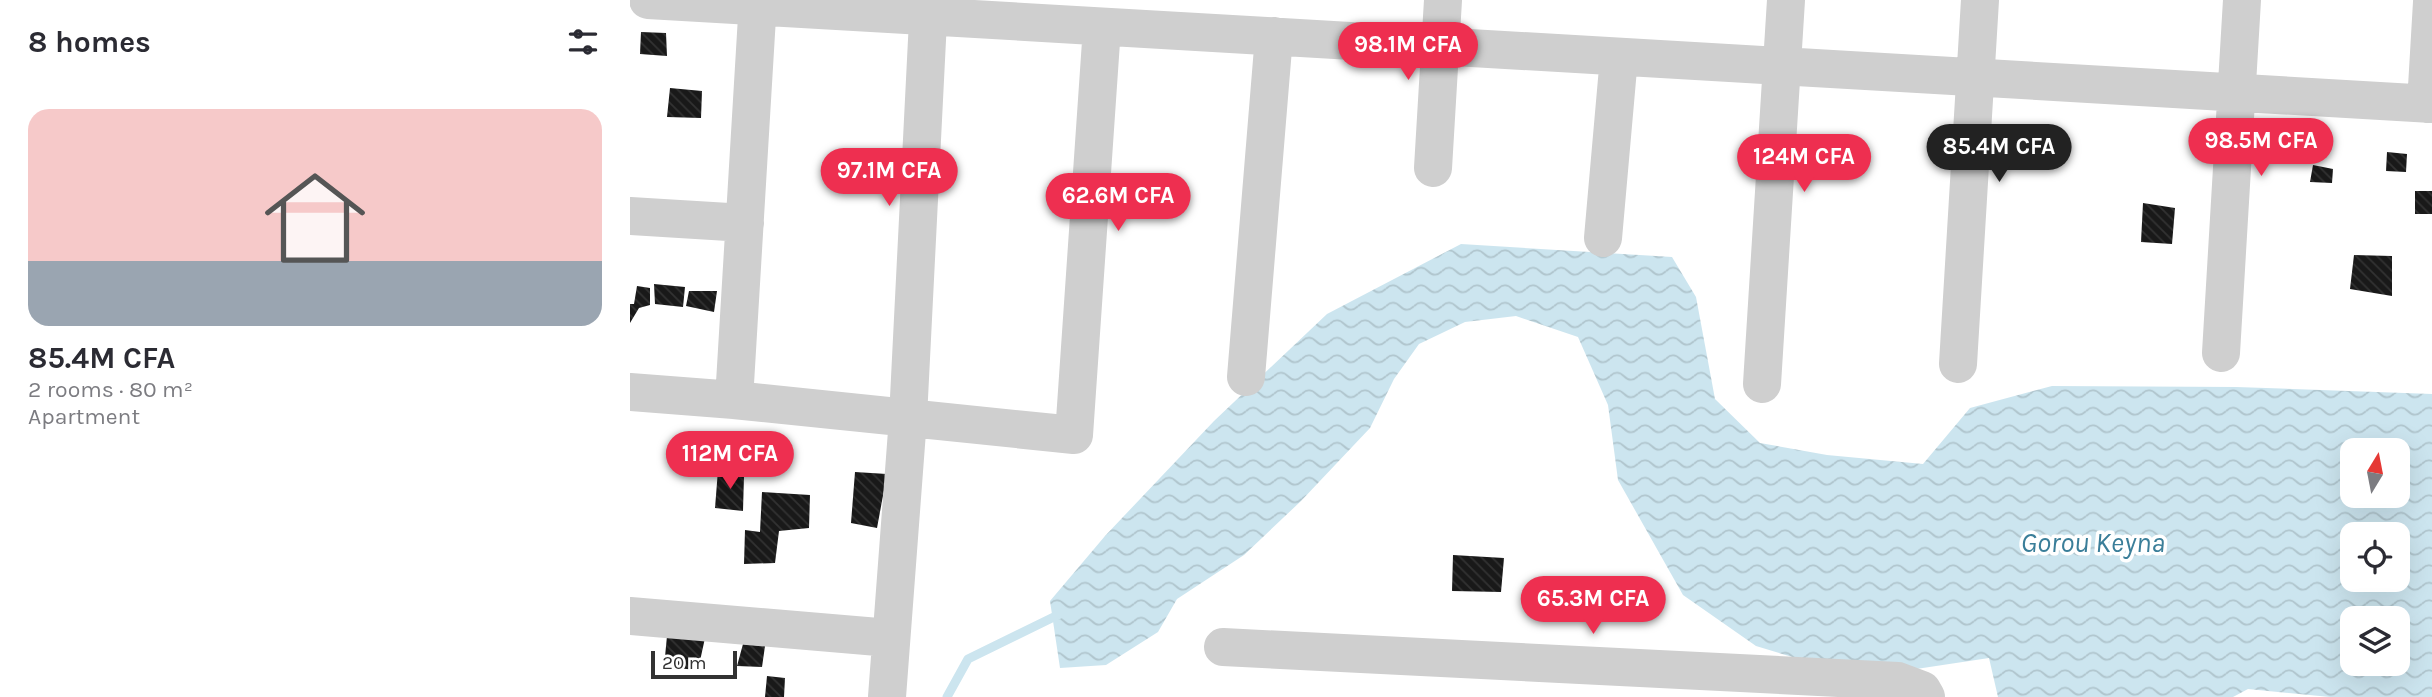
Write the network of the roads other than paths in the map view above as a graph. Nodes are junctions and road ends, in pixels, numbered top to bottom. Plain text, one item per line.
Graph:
1 (648, 0) edge
2 (1443, 0) edge
3 (1786, 0) edge
4 (1980, 0) edge
5 (2242, 0) edge
6 (2432, 2) edge
7 (757, 3) edge
8 (929, 8) edge
9 (1102, 27) junction
10 (1274, 36) junction
11 (1440, 46) junction
12 (1619, 57) junction
13 (1782, 66) junction
14 (1975, 78) junction
15 (2236, 93) junction
16 (2429, 104) edge
17 (1433, 168) dead end
18 (630, 216) edge
19 (745, 223) junction
20 (1603, 238) dead end
21 (2221, 353) dead end
22 (1958, 363) dead end
23 (1246, 377) dead end
24 (1762, 384) dead end
25 (630, 392) edge
26 (734, 400) junction
27 (908, 418) junction
28 (630, 616) edge
29 (890, 638) junction
30 (1223, 647) dead end
31 (887, 697) edge
32 (1926, 697) edge

1 - 7 street
2 - 11 street
3 - 13 street
4 - 14 street
5 - 15 street
6 - 16 street
7 - 8 street
7 - 19 street
8 - 9 street
8 - 27 street
9 - 10 street
9 - 27 street
10 - 11 street
10 - 23 street
11 - 12 street
11 - 17 street
12 - 13 street
12 - 20 street
13 - 14 street
13 - 24 street
14 - 15 street
14 - 22 street
15 - 16 street
15 - 21 street
18 - 19 street
19 - 26 street
25 - 26 street
26 - 27 street
27 - 29 street
28 - 29 street
29 - 31 street
30 - 32 street

